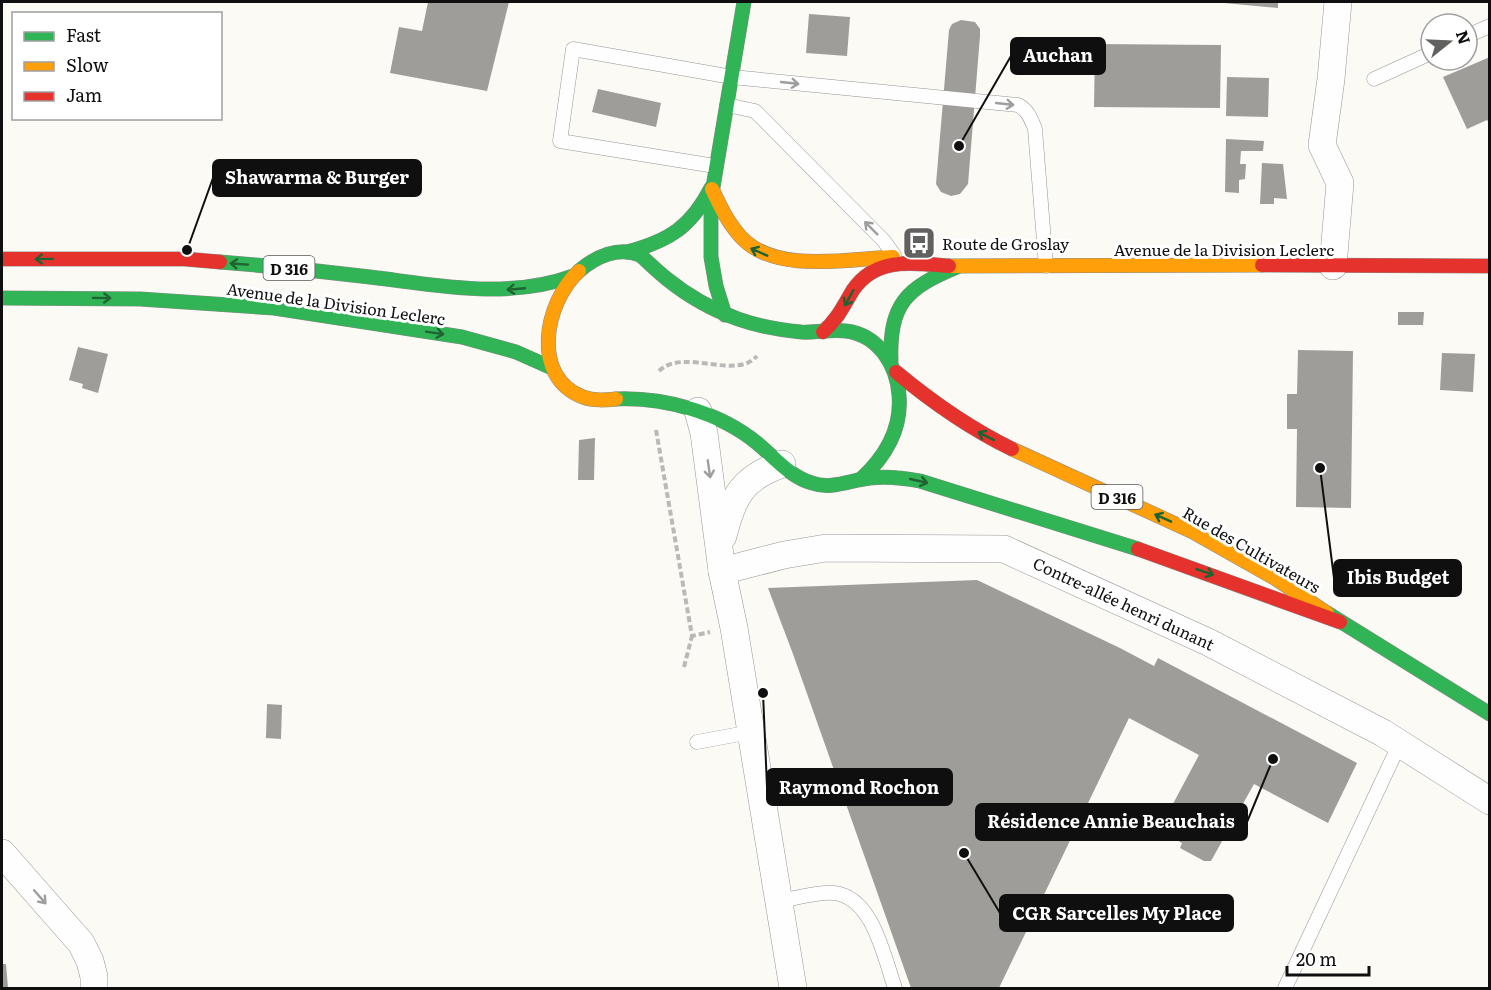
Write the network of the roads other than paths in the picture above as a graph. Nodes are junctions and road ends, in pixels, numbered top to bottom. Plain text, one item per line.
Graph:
1 (744, 2) edge
2 (1338, 2) edge
3 (1419, 58) edge
4 (732, 77) junction
5 (1374, 79) dead end
6 (727, 105) junction
7 (715, 166) junction
8 (711, 188) junction
9 (627, 252) junction
10 (2, 259) edge
11 (897, 260) junction
12 (1046, 266) junction
13 (1334, 266) junction
14 (1490, 266) edge
15 (957, 267) junction
16 (573, 276) junction
17 (908, 296) junction
18 (2, 298) edge
19 (725, 315) junction
20 (823, 332) junction
21 (893, 367) junction
22 (552, 368) junction
23 (698, 411) junction
24 (782, 464) junction
25 (861, 478) junction
26 (721, 560) junction
27 (1340, 622) junction
28 (1490, 714) edge
29 (751, 732) junction
30 (697, 742) dead end
31 (1400, 743) junction
32 (1490, 801) edge
33 (2, 853) edge
34 (779, 901) junction
35 (94, 988) edge
36 (793, 988) edge
37 (895, 988) edge
38 (1285, 988) edge

1 - 4 main road
2 - 13 street
3 - 5 lane
4 - 6 main road
4 - 7 lane
4 -> 12 lane
6 - 7 main road
11 -> 6 lane
7 - 8 main road
8 - 9 main road
11 -> 8 main road
8 - 19 main road
9 - 16 main road
9 - 19 main road, Rue des Cultivateurs
16 -> 10 main road, Avenue de la Division Leclerc / D 316
11 - 15 main road, Avenue de la Division Leclerc
11 - 17 lane
11 -> 20 main road, Avenue de la Division Leclerc
12 - 13 main road, Avenue de la Division Leclerc
12 - 15 main road, Avenue de la Division Leclerc
13 - 14 main road, Avenue de la Division Leclerc
15 - 17 main road, Avenue de la Division Leclerc
16 - 22 main road
17 - 21 main road, Avenue de la Division Leclerc
18 -> 22 main road, Avenue de la Division Leclerc
19 - 20 main road, Rue des Cultivateurs
20 - 21 main road, Rue des Cultivateurs
21 - 25 main road, Avenue de la Division Leclerc
27 -> 21 main road, Rue des Cultivateurs / D 316
22 - 23 main road, Rue des Cultivateurs
23 - 24 main road, Rue des Cultivateurs
23 -> 26 street
24 - 25 main road, Rue des Cultivateurs
24 - 26 street
25 -> 27 main road, Rue des Cultivateurs / D 316
26 - 29 street
26 - 31 street, Contre-allée henri dunant
27 - 28 main road, D 316
29 - 30 lane
29 - 34 street
31 - 32 street, Contre-allée henri dunant
31 - 38 lane
33 -> 35 street
34 - 36 street
34 - 37 lane

